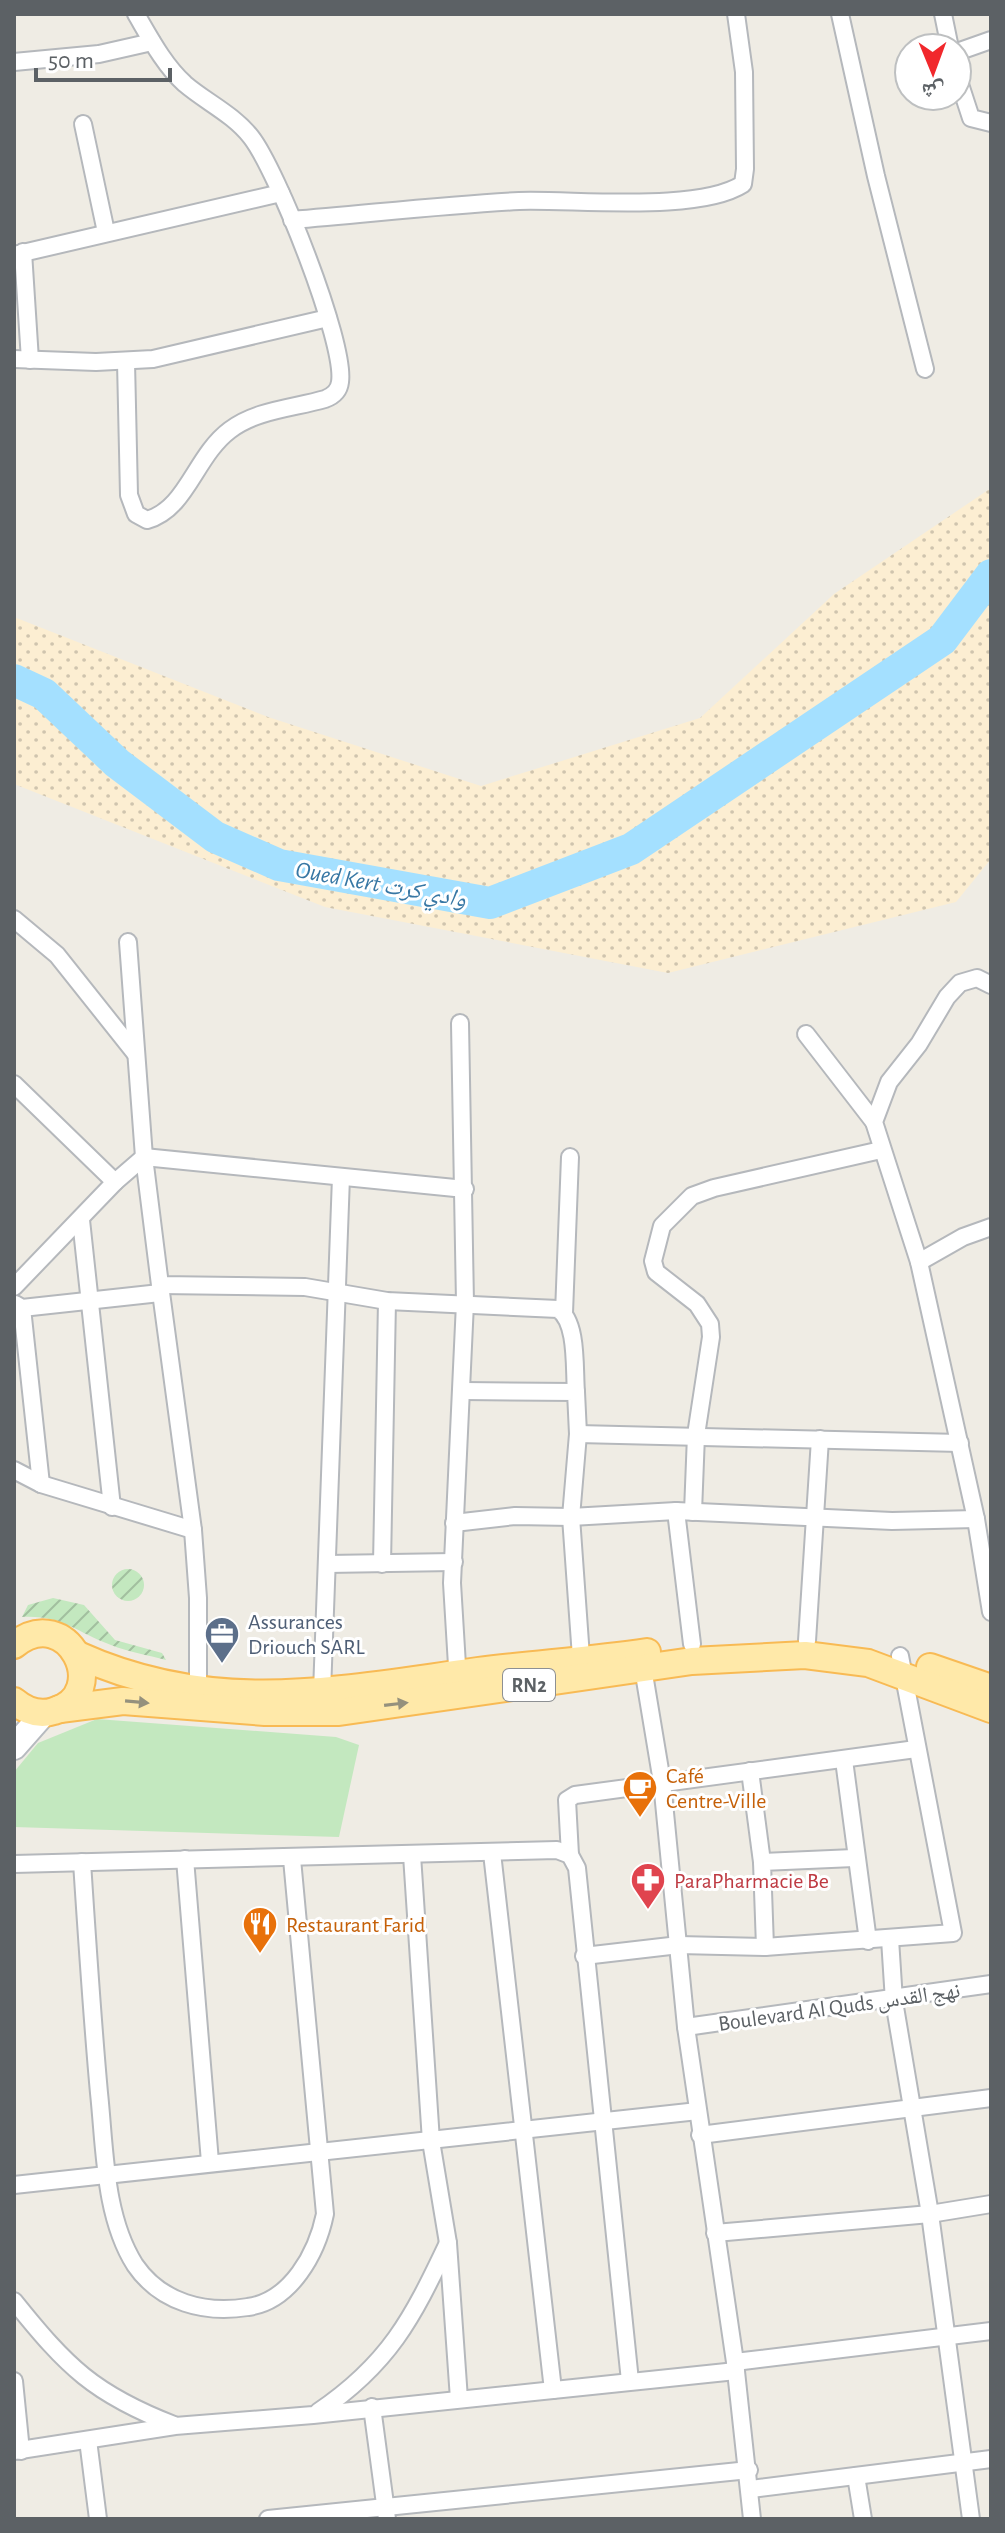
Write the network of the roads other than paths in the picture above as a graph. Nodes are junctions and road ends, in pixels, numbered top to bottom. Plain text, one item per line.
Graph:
1 (136, 14) edge
2 (736, 14) edge
3 (840, 14) edge
4 (152, 42) junction
5 (14, 62) edge
6 (969, 112) edge
7 (991, 123) edge
8 (83, 124) dead end
9 (281, 193) junction
10 (292, 220) junction
11 (106, 232) junction
12 (18, 254) edge
13 (328, 318) junction
14 (22, 360) edge
15 (126, 362) junction
16 (925, 369) dead end
17 (14, 919) edge
18 (128, 942) dead end
19 (991, 985) edge
20 (460, 1023) dead end
21 (806, 1034) dead end
22 (136, 1054) junction
23 (14, 1084) edge
24 (874, 1122) junction
25 (881, 1150) junction
26 (144, 1157) junction
27 (570, 1157) dead end
28 (341, 1177) junction
29 (115, 1182) junction
30 (465, 1189) junction
31 (81, 1220) junction
32 (991, 1227) edge
33 (919, 1262) junction
34 (14, 1287) edge
35 (160, 1289) junction
36 (339, 1291) junction
37 (387, 1301) junction
38 (90, 1302) junction
39 (465, 1303) junction
40 (18, 1306) edge
41 (564, 1313) junction
42 (464, 1391) junction
43 (576, 1392) junction
44 (578, 1434) junction
45 (696, 1435) junction
46 (820, 1439) junction
47 (960, 1443) junction
48 (14, 1470) edge
49 (41, 1484) junction
50 (112, 1507) junction
51 (685, 1512) junction
52 (571, 1517) junction
53 (815, 1519) junction
54 (976, 1519) junction
55 (454, 1523) junction
56 (193, 1530) junction
57 (986, 1560) edge
58 (454, 1562) junction
59 (327, 1564) junction
60 (382, 1564) junction
61 (991, 1612) edge
62 (807, 1641) junction
63 (15, 1644) edge
64 (692, 1644) junction
65 (78, 1655) junction
66 (581, 1657) junction
67 (642, 1661) junction
68 (901, 1665) junction
69 (458, 1685) junction
70 (991, 1688) edge
71 (198, 1692) junction
72 (322, 1692) junction
73 (14, 1701) edge
74 (991, 1709) edge
75 (52, 1711) junction
76 (14, 1747) edge
77 (916, 1749) junction
78 (844, 1760) junction
79 (750, 1771) junction
80 (662, 1782) junction
81 (492, 1853) junction
82 (412, 1855) junction
83 (570, 1855) junction
84 (854, 1858) junction
85 (185, 1859) junction
86 (292, 1859) junction
87 (82, 1862) junction
88 (762, 1862) junction
89 (14, 1864) edge
90 (890, 1939) junction
91 (868, 1941) junction
92 (679, 1945) junction
93 (765, 1947) junction
94 (584, 1956) junction
95 (991, 1984) edge
96 (894, 2001) junction
97 (686, 2027) junction
98 (991, 2098) edge
99 (698, 2111) junction
100 (910, 2111) junction
101 (604, 2123) junction
102 (524, 2130) junction
103 (700, 2135) junction
104 (431, 2141) junction
105 (318, 2151) junction
106 (210, 2162) junction
107 (107, 2174) junction
108 (14, 2185) edge
109 (991, 2204) edge
110 (930, 2214) junction
111 (715, 2233) junction
112 (448, 2243) junction
113 (14, 2301) edge
114 (991, 2331) edge
115 (948, 2338) junction
116 (736, 2366) junction
117 (14, 2381) edge
118 (630, 2381) junction
119 (553, 2390) junction
120 (459, 2399) junction
121 (372, 2407) junction
122 (313, 2415) junction
123 (175, 2426) junction
124 (88, 2440) junction
125 (18, 2451) edge
126 (991, 2459) edge
127 (963, 2463) junction
128 (749, 2470) junction
129 (856, 2476) junction
130 (751, 2489) junction
131 (386, 2513) edge
132 (98, 2519) edge
133 (268, 2519) edge
134 (752, 2519) edge
135 (863, 2519) edge
136 (971, 2519) edge

1 - 4 street
2 - 10 street
3 - 16 street
4 - 5 street
4 - 9 street
6 - 7 street
8 - 11 street
9 - 10 street
9 - 11 street
10 - 13 street
11 - 12 street
12 - 14 street
13 - 15 street
13 - 15 street
14 - 15 street
17 - 22 street
18 - 22 street
19 - 24 street
20 - 30 street
21 - 24 street
22 - 26 street
23 - 29 street
24 - 25 street
25 - 33 street
25 - 45 street
26 - 28 street
26 - 29 street
26 - 35 street
27 - 41 street
28 - 30 street
28 - 36 street
29 - 31 street
30 - 39 street
31 - 34 street
31 - 38 street
32 - 33 street
33 - 47 street
35 - 36 street
35 - 38 street
35 - 56 street
36 - 37 street
36 - 59 street
37 - 39 street
37 - 60 street
38 - 40 street
38 - 50 street
39 - 41 street
39 - 42 street
40 - 49 street
41 - 43 street
42 - 43 street
42 - 55 street
43 - 44 street
44 - 45 street
44 - 52 street
45 - 46 street
45 - 51 street
46 - 47 street
46 - 53 street
47 - 54 street
48 - 49 street
49 - 50 street
50 - 56 street
51 - 52 street
51 - 53 street
51 - 64 street
52 - 55 street
52 - 66 street
53 - 54 street
53 - 62 street
54 - 57 street
55 - 58 street
56 - 71 street
57 - 61 street
58 - 60 street
58 - 69 street
59 - 60 street
59 - 72 street
62 - 64 main road, RN2
62 - 68 main road, RN2
63 - 65 main road, RN2
64 - 67 main road, RN2
65 - 71 main road, RN2
65 - 75 main road
66 - 67 main road, RN2
66 - 69 main road, RN2
67 - 68 main road, RN2
67 - 69 main road, RN2
67 - 80 street
68 - 70 main road, RN2
68 - 74 main road, RN2
68 - 77 street
69 - 72 main road, RN2
75 -> 69 main road, RN2
71 - 72 main road, RN2
73 - 75 main road, RN2
75 - 76 main road
77 - 78 street
77 - 90 street
78 - 79 street
78 - 84 street
79 - 80 street
79 - 88 street
80 - 83 street
80 - 92 street
81 - 82 street
81 - 83 street
81 - 102 street
82 - 86 street
82 - 104 street
83 - 94 street
84 - 88 street
84 - 91 street
85 - 86 street
85 - 87 street
85 - 106 street
86 - 105 street
87 - 89 street
87 - 107 street
88 - 93 street
90 - 91 street
90 - 96 street
91 - 93 street
92 - 93 street
92 - 94 street
92 - 97 street
94 - 101 street
95 - 96 street, Boulevard Al Quds نهج القدس
96 - 97 street, Boulevard Al Quds نهج القدس
96 - 100 street
97 - 99 street
98 - 100 street
99 - 101 street
99 - 103 street
100 - 103 street
100 - 110 street
101 - 102 street
101 - 118 street
102 - 104 street
102 - 119 street
103 - 111 street
104 - 105 street
104 - 112 street
105 - 106 street
105 - 107 street
106 - 107 street
107 - 108 street
109 - 110 street
110 - 111 street
110 - 115 street
111 - 116 street
112 - 120 street
112 - 122 street
113 - 123 street
114 - 115 street
115 - 116 street
115 - 127 street
116 - 118 street
116 - 128 street
117 - 125 street
118 - 119 street
119 - 120 street
120 - 121 street
121 - 122 street
121 - 131 street
122 - 123 street
123 - 124 street
124 - 125 street
124 - 132 street
126 - 127 street
127 - 129 street
127 - 136 street
128 - 130 street
128 - 131 street
129 - 130 street
129 - 135 street
130 - 134 street
131 - 133 street

